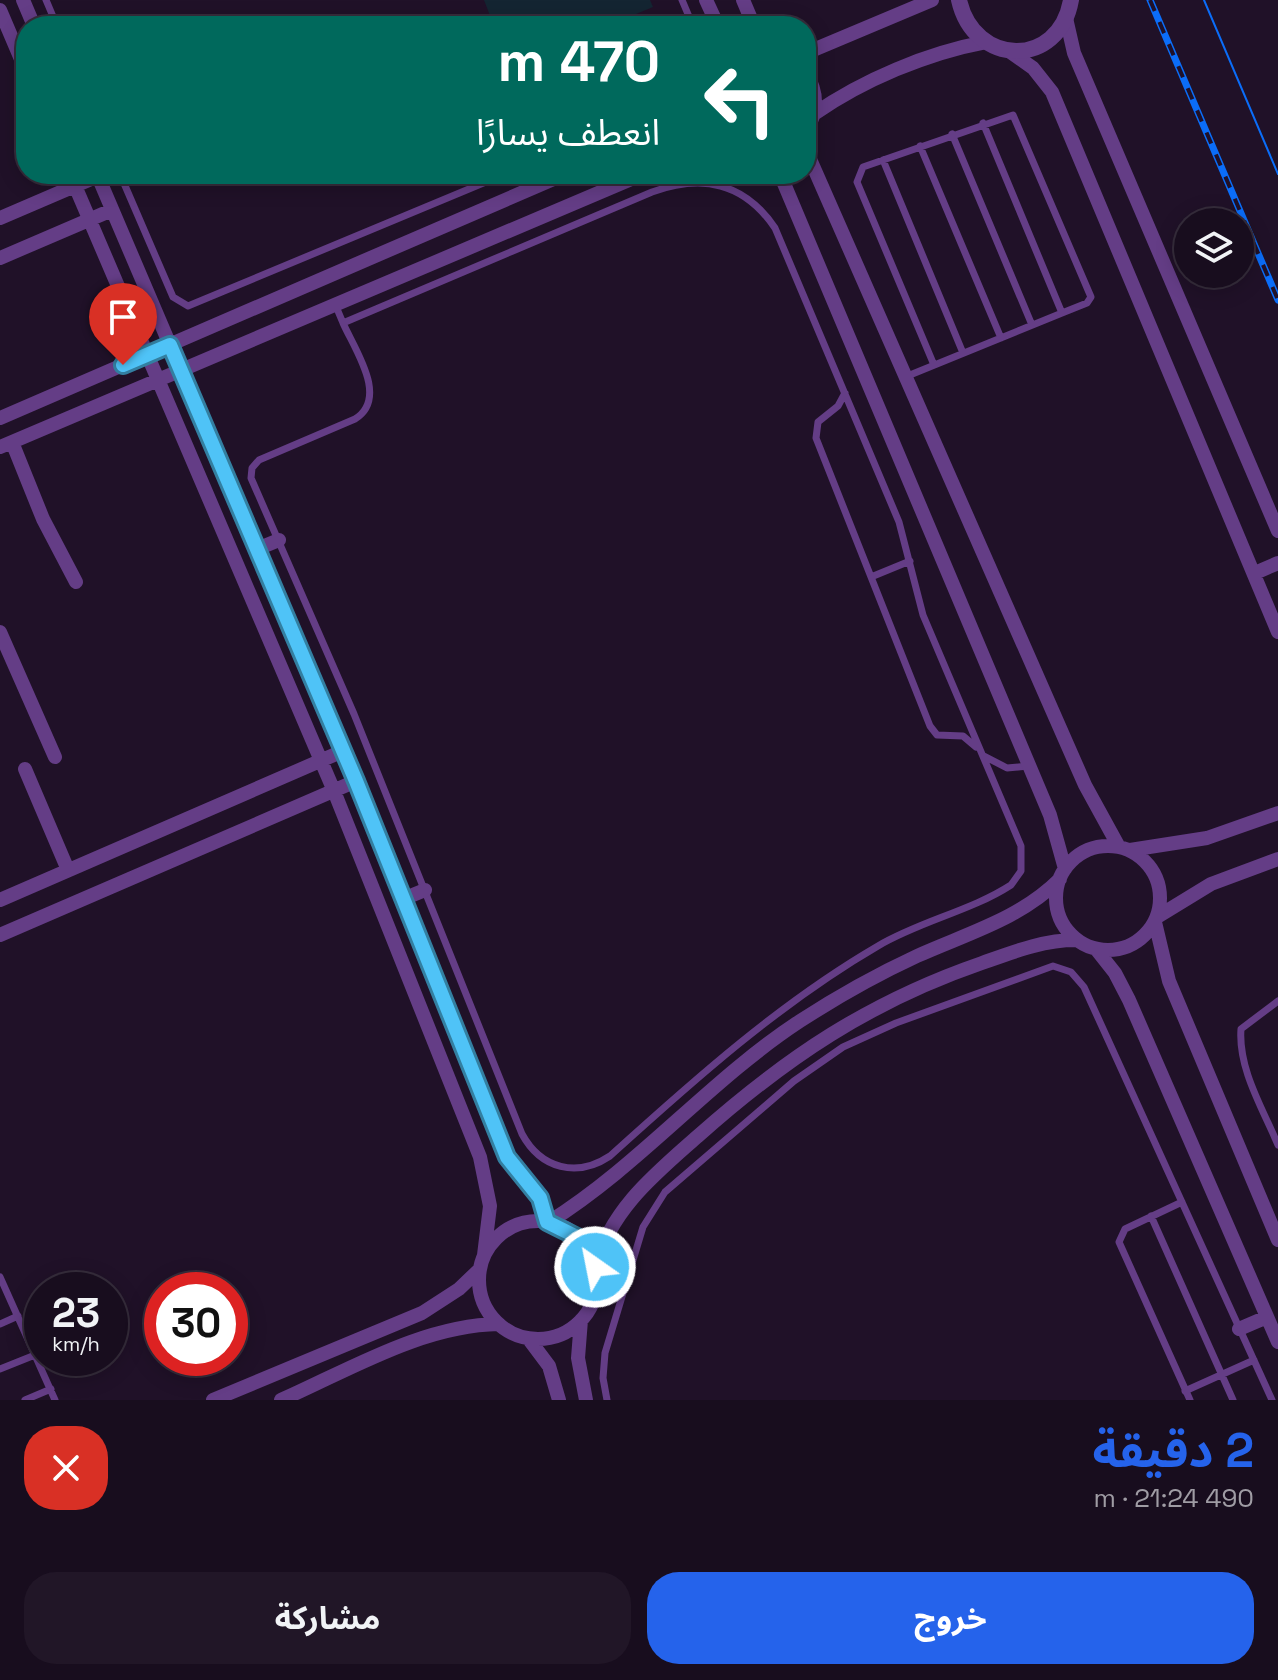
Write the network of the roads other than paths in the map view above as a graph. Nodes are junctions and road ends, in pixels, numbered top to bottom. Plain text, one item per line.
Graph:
1 (932, 0) edge
2 (959, 0) edge
3 (1071, 0) edge
4 (0, 10) edge
5 (1066, 18) junction
6 (986, 42) junction
7 (16, 48) edge
8 (816, 49) edge
9 (1009, 51) junction
10 (816, 113) edge
11 (983, 123) junction
12 (952, 134) junction
13 (920, 146) junction
14 (883, 160) junction
15 (816, 173) edge
16 (65, 184) edge
17 (75, 184) edge
18 (101, 184) edge
19 (124, 184) edge
20 (481, 184) edge
21 (542, 184) edge
22 (619, 184) edge
23 (677, 184) edge
24 (717, 184) edge
25 (784, 184) edge
26 (112, 210) junction
27 (0, 218) edge
28 (90, 220) junction
29 (0, 258) edge
30 (335, 304) junction
31 (1062, 313) junction
32 (343, 323) junction
33 (1032, 325) junction
34 (1001, 338) junction
35 (170, 345) junction
36 (963, 353) junction
37 (148, 354) junction
38 (934, 365) junction
39 (180, 370) junction
40 (905, 377) junction
41 (158, 379) junction
42 (845, 393) junction
43 (0, 418) edge
44 (6, 445) edge
45 (1278, 531) edge
46 (279, 540) junction
47 (257, 549) junction
48 (910, 561) junction
49 (1278, 563) edge
50 (1255, 573) junction
51 (871, 577) junction
52 (76, 582) dead end
53 (0, 632) edge
54 (1278, 632) edge
55 (343, 751) junction
56 (982, 754) junction
57 (55, 757) dead end
58 (321, 760) junction
59 (1029, 766) junction
60 (25, 769) dead end
61 (356, 781) junction
62 (334, 791) junction
63 (1278, 813) edge
64 (1124, 848) junction
65 (1278, 859) edge
66 (68, 870) junction
67 (1062, 874) junction
68 (425, 890) junction
69 (403, 899) junction
70 (0, 900) edge
71 (1156, 920) junction
72 (0, 935) edge
73 (1076, 940) junction
74 (1096, 949) junction
75 (1278, 1001) edge
76 (1278, 1145) edge
77 (1182, 1202) junction
78 (1151, 1216) junction
79 (548, 1222) junction
80 (1278, 1240) edge
81 (482, 1262) junction
82 (595, 1267) junction
83 (0, 1277) edge
84 (18, 1316) junction
85 (1267, 1317) junction
86 (581, 1320) junction
87 (0, 1324) edge
88 (499, 1324) junction
89 (1239, 1329) junction
90 (24, 1330) edge
91 (528, 1338) junction
92 (1278, 1342) edge
93 (24, 1359) edge
94 (1254, 1360) junction
95 (0, 1369) edge
96 (1221, 1374) junction
97 (45, 1376) edge
98 (51, 1389) junction
99 (1185, 1391) junction
100 (25, 1400) edge
101 (55, 1400) edge
102 (213, 1400) edge
103 (281, 1400) edge
104 (559, 1400) edge
105 (586, 1400) edge
106 (607, 1400) edge
107 (1190, 1400) edge
108 (1233, 1400) edge
109 (1272, 1400) edge

1 - 8 street
2 - 6 street
3 - 5 street
4 - 7 street
5 - 9 street
5 - 45 street
6 - 9 street
6 - 10 street
9 - 50 street
11 - 12 lane
11 - 31 lane
11 - 31 lane
12 - 13 lane
12 - 33 lane
13 - 14 lane
13 - 34 lane
14 - 36 lane
14 - 38 lane
15 - 40 street
16 - 27 street
17 - 28 street
18 - 26 street
19 - 20 lane
21 - 35 street
22 - 30 street
23 - 32 lane
24 - 42 lane
25 - 59 street
26 - 28 street
26 - 35 street
28 - 29 street
28 - 37 street
30 - 32 lane
30 - 39 street
31 - 33 lane
32 - 46 lane
33 - 34 lane
34 - 36 lane
35 - 37 street
35 - 39 street
36 - 38 lane
37 - 41 street
37 - 43 street
38 - 40 lane
39 - 41 street
39 - 47 street
40 - 64 street
41 - 44 street
41 - 58 street
42 - 48 lane
42 - 51 lane
44 - 52 street
46 - 47 street
46 - 68 lane
47 - 55 street
48 - 51 lane
48 - 56 lane
49 - 50 street
50 - 54 street
51 - 56 lane
53 - 57 street
55 - 58 street
55 - 61 street
56 - 59 lane
56 - 68 lane
58 - 62 street
58 - 66 street
59 - 67 street
60 - 66 street
61 - 62 street
61 - 69 street
62 - 72 street
62 - 81 street
63 - 64 street
64 - 67 street
64 - 71 street
65 - 71 street
66 - 70 street
67 - 73 street
67 - 79 street
68 - 69 street
69 - 79 street
71 - 74 street
71 - 80 street
73 - 74 street
73 - 82 street
74 - 85 street
75 - 76 lane
77 - 78 lane
77 - 89 lane
77 - 106 lane
78 - 96 lane
78 - 99 lane
79 - 81 street
79 - 82 street
81 - 88 street
81 - 102 street
82 - 86 street
83 - 84 lane
84 - 87 lane
84 - 90 lane
85 - 89 street
85 - 92 street
86 - 91 street
86 - 105 street
88 - 91 street
88 - 103 street
89 - 94 lane
91 - 104 street
93 - 95 lane
94 - 96 lane
94 - 109 lane
96 - 99 lane
96 - 108 lane
97 - 98 lane
98 - 100 lane
98 - 101 lane
99 - 107 lane

